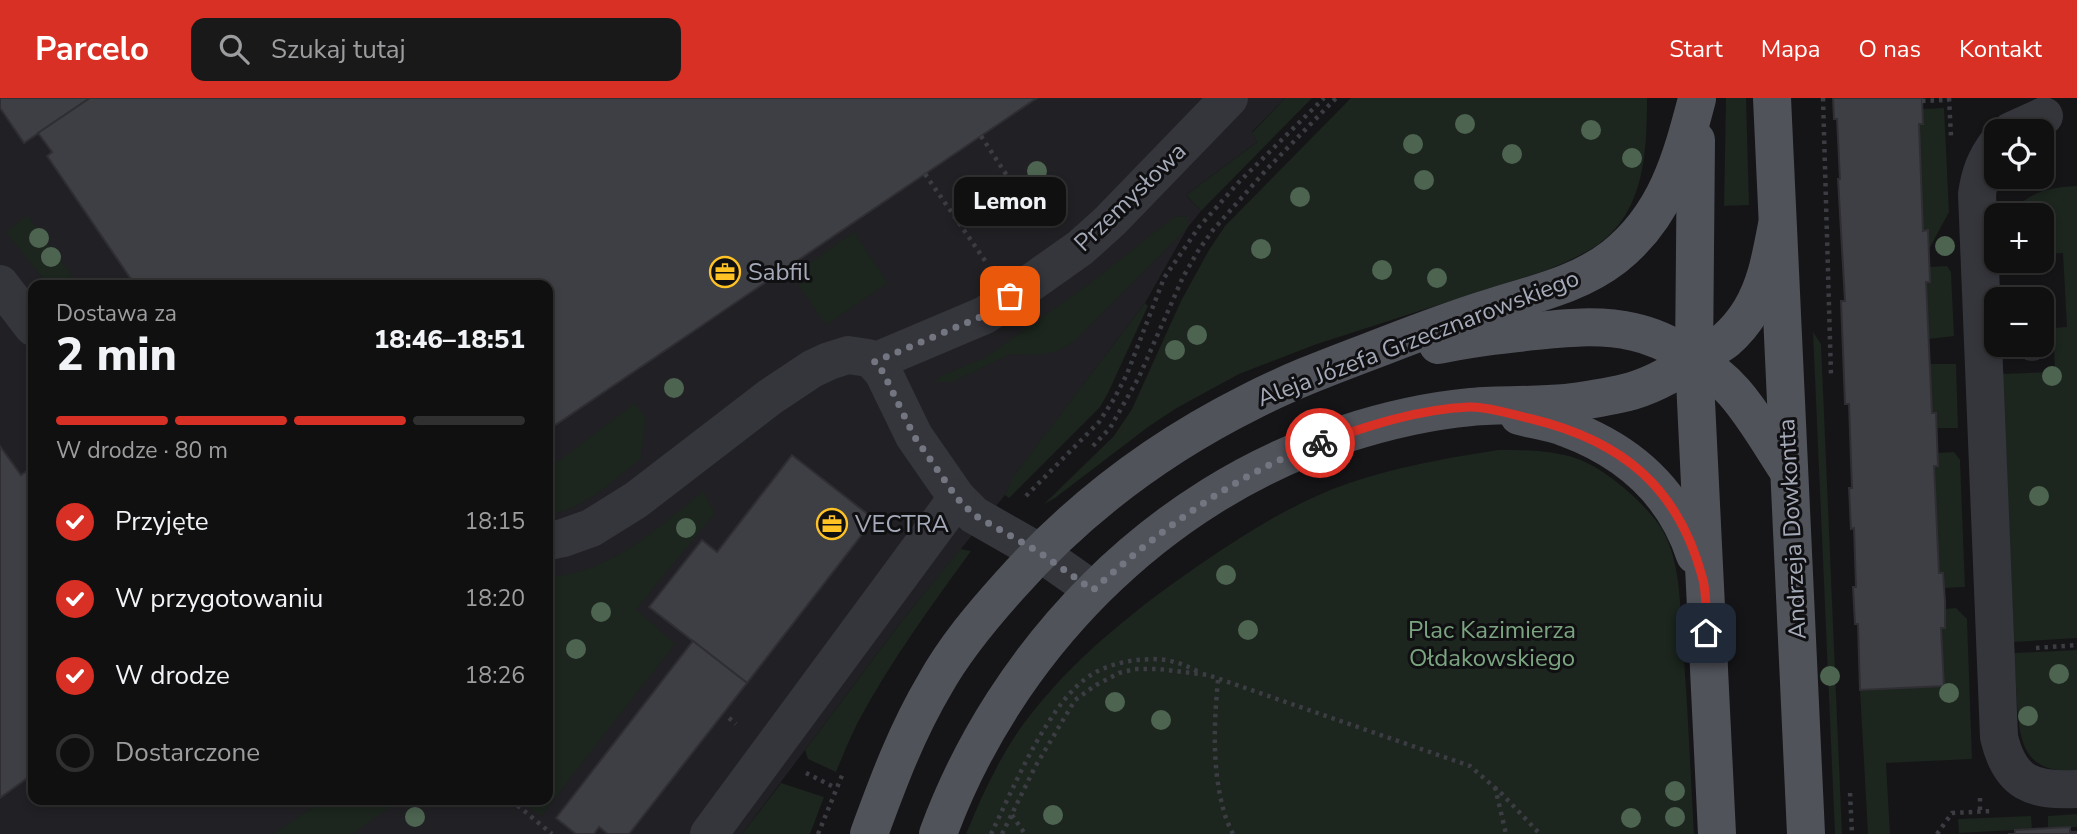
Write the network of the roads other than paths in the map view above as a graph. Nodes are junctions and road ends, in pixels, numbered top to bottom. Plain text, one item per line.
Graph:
1 (1229, 98) edge
2 (1772, 98) edge
3 (1697, 99) edge
4 (1984, 164) edge
5 (1777, 225) junction
6 (0, 284) edge
7 (28, 320) edge
8 (1694, 360) junction
9 (874, 362) junction
10 (1334, 366) junction
11 (1472, 406) junction
12 (1790, 473) junction
13 (957, 498) junction
14 (553, 540) edge
15 (1039, 552) junction
16 (1704, 582) junction
17 (1093, 590) junction
18 (2077, 789) edge
19 (709, 834) edge
20 (869, 834) edge
21 (938, 834) edge
22 (1717, 834) edge
23 (1806, 834) edge

1 - 9 street, Przemysłowa
2 - 5 main road, Andrzeja Dowkontta
3 - 8 main road
3 - 10 main road, Aleja Józefa Grzecznarowskiego
4 - 18 street
5 - 8 main road, Andrzeja Dowkontta
5 - 12 main road, Andrzeja Dowkontta
6 - 7 street
8 - 10 main road
8 - 11 main road
8 - 12 main road
8 - 16 main road
9 - 13 street
9 - 14 street
10 - 15 main road, Aleja Józefa Grzecznarowskiego
11 - 16 main road
11 - 17 main road
12 - 23 main road, Andrzeja Dowkontta
13 - 15 street
13 - 19 street
15 - 17 street
15 - 20 main road, Aleja Józefa Grzecznarowskiego
16 - 22 main road
17 - 21 main road

